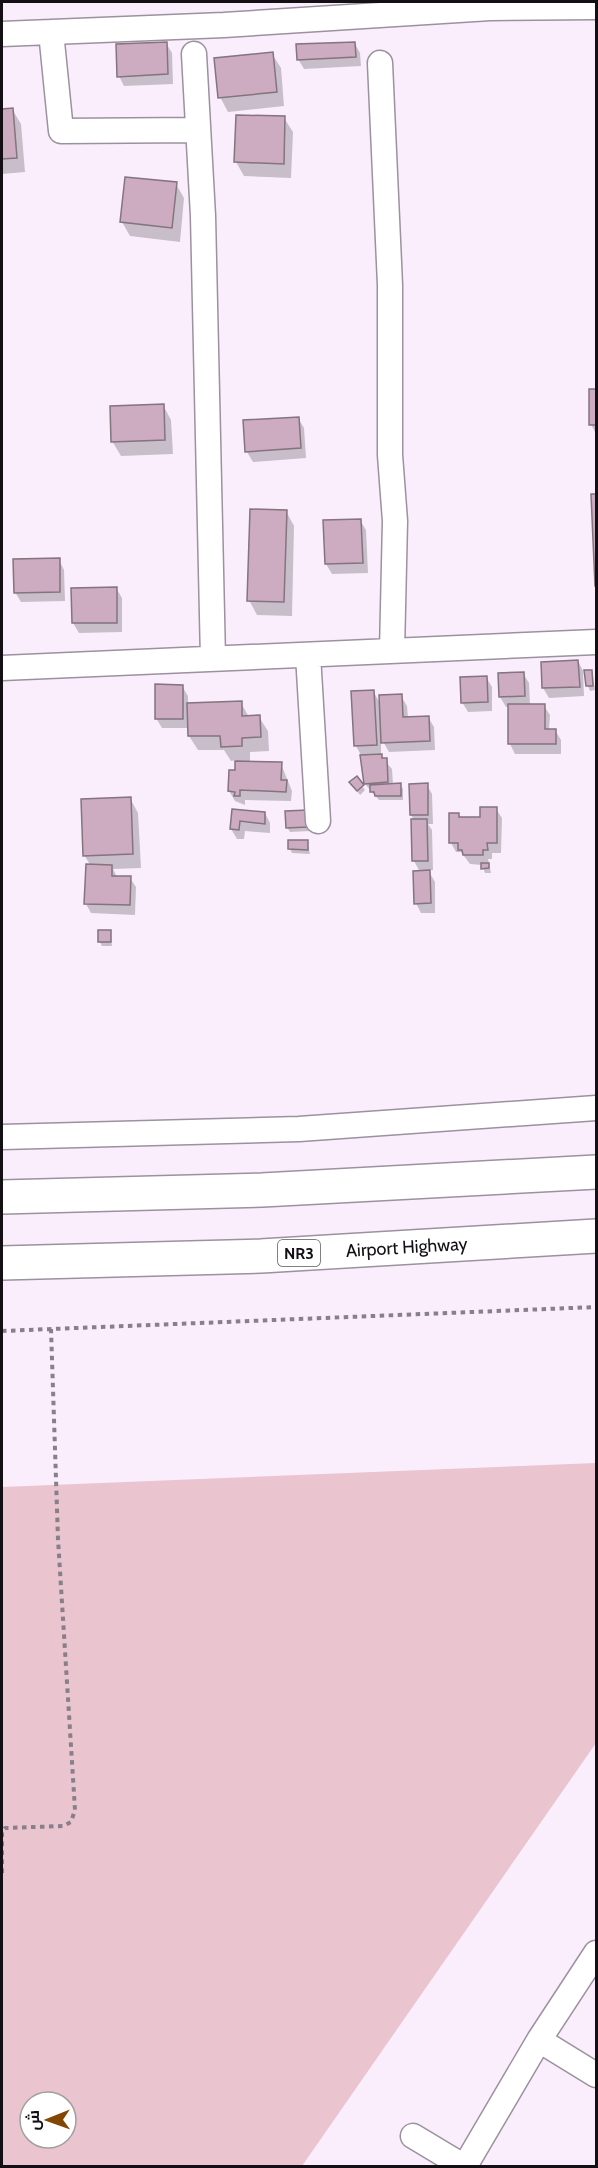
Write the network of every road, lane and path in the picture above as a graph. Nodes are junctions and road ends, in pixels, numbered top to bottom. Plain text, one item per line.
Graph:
1 (490, 5) edge
2 (597, 7) edge
3 (51, 32) junction
4 (2, 34) edge
5 (194, 54) dead end
6 (380, 63) dead end
7 (198, 130) junction
8 (597, 642) edge
9 (392, 651) junction
10 (308, 655) junction
11 (213, 659) junction
12 (2, 668) edge
13 (318, 821) dead end
14 (597, 1108) edge
15 (2, 1137) edge
16 (597, 1172) edge
17 (2, 1197) edge
18 (597, 1236) edge
19 (2, 1263) edge
20 (597, 1308) edge
21 (51, 1329) junction
22 (2, 1331) edge
23 (2, 1873) edge
24 (597, 1953) edge
25 (539, 2040) junction
26 (597, 2075) edge
27 (413, 2136) dead end
28 (464, 2166) edge

1 - 2 street
1 - 3 street
3 - 4 street
3 - 7 street
5 - 7 street
6 - 9 street
7 - 11 street
8 - 9 street
9 - 10 street
10 - 11 street
10 - 13 street
11 - 12 street
14 - 15 street
16 - 17 highway
18 - 19 highway, Airport Highway / NR3
20 - 21 path
21 - 22 path
21 - 23 path
24 - 25 street
25 - 26 street
25 - 28 street
27 - 28 street

